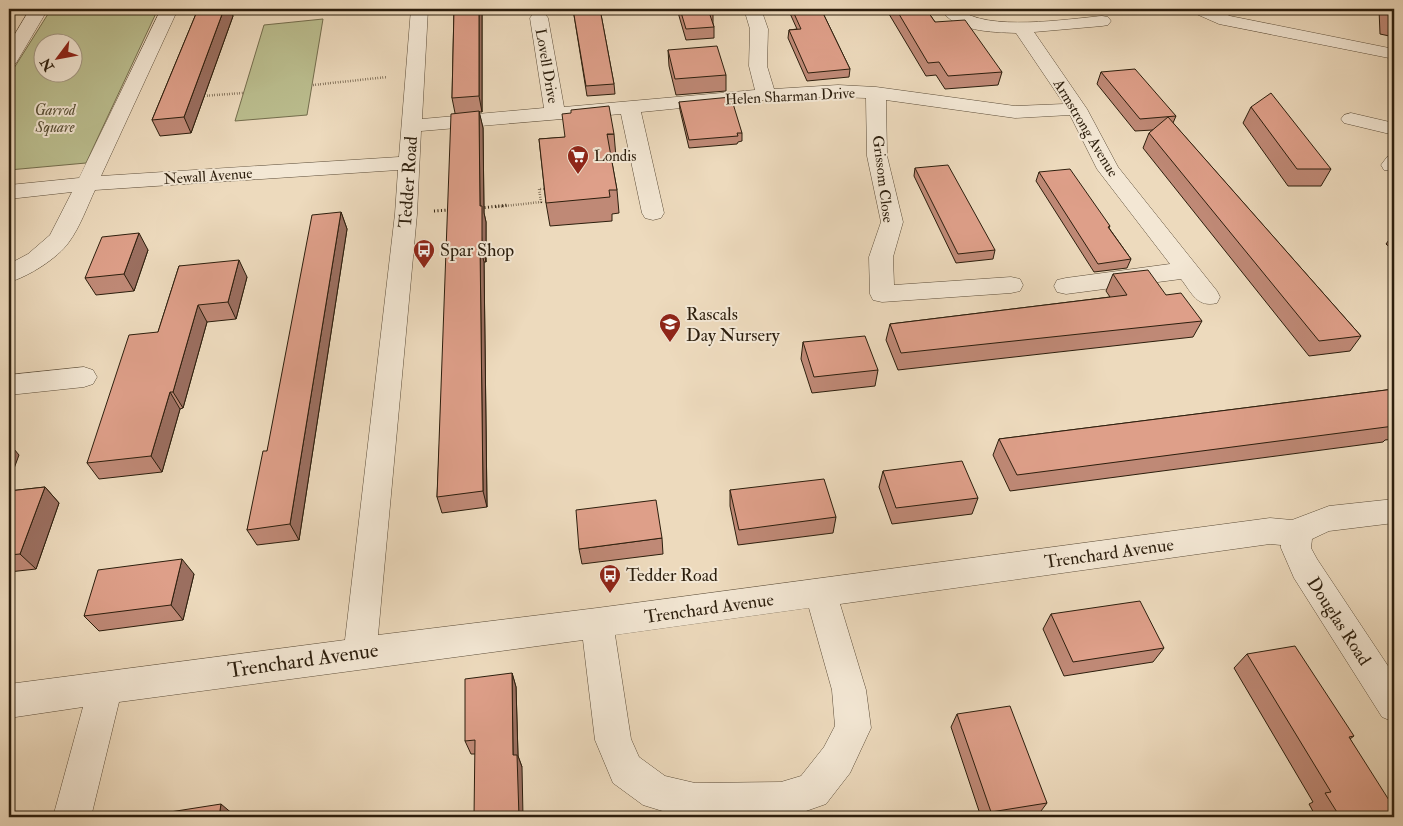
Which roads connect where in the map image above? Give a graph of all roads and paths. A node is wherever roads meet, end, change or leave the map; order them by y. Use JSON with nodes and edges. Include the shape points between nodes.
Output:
{"nodes":[{"id":1,"x":39,"y":9,"type":"edge"},
{"id":2,"x":169,"y":9,"type":"edge"},
{"id":3,"x":419,"y":9,"type":"edge"},
{"id":4,"x":752,"y":9,"type":"edge"},
{"id":5,"x":949,"y":9,"type":"edge"},
{"id":6,"x":1200,"y":9,"type":"edge"},
{"id":7,"x":539,"y":18,"type":"dead end"},
{"id":8,"x":1102,"y":21,"type":"dead end"},
{"id":9,"x":1022,"y":28,"type":"junction"},
{"id":10,"x":1394,"y":54,"type":"edge"},
{"id":11,"x":9,"y":59,"type":"edge"},
{"id":12,"x":415,"y":74,"type":"junction"},
{"id":13,"x":313,"y":84,"type":"dead end"},
{"id":14,"x":243,"y":93,"type":"dead end"},
{"id":15,"x":876,"y":93,"type":"junction"},
{"id":16,"x":766,"y":95,"type":"junction"},
{"id":17,"x":194,"y":97,"type":"edge"},
{"id":18,"x":630,"y":107,"type":"junction"},
{"id":19,"x":1078,"y":109,"type":"junction"},
{"id":20,"x":555,"y":114,"type":"junction"},
{"id":21,"x":1351,"y":119,"type":"dead end"},
{"id":22,"x":412,"y":126,"type":"junction"},
{"id":23,"x":1394,"y":128,"type":"edge"},
{"id":24,"x":408,"y":163,"type":"junction"},
{"id":25,"x":85,"y":184,"type":"junction"},
{"id":26,"x":544,"y":189,"type":"edge"},
{"id":27,"x":9,"y":192,"type":"edge"},
{"id":28,"x":475,"y":208,"type":"edge"},
{"id":29,"x":456,"y":210,"type":"edge"},
{"id":30,"x":653,"y":213,"type":"dead end"},
{"id":31,"x":406,"y":214,"type":"junction"},
{"id":32,"x":1187,"y":270,"type":"junction"},
{"id":33,"x":9,"y":274,"type":"edge"},
{"id":34,"x":1011,"y":285,"type":"dead end"},
{"id":35,"x":1066,"y":286,"type":"dead end"},
{"id":36,"x":1208,"y":297,"type":"dead end"},
{"id":37,"x":84,"y":377,"type":"dead end"},
{"id":38,"x":9,"y":385,"type":"edge"},
{"id":39,"x":1394,"y":511,"type":"edge"},
{"id":40,"x":1296,"y":533,"type":"junction"},
{"id":41,"x":820,"y":593,"type":"junction"},
{"id":42,"x":597,"y":623,"type":"junction"},
{"id":43,"x":360,"y":652,"type":"junction"},
{"id":44,"x":106,"y":687,"type":"junction"},
{"id":45,"x":9,"y":700,"type":"edge"},
{"id":46,"x":1394,"y":705,"type":"edge"},
{"id":47,"x":72,"y":817,"type":"edge"}],
"edges":[{"from":1,"to":11,"type":"street"},
{"from":2,"to":25,"type":"street"},
{"from":3,"to":12,"type":"street","name":"Tedder Road"},
{"from":4,"to":16,"type":"street","via":[[759,29],[758,66]]},
{"from":5,"to":9,"type":"street","via":[[952,15],[965,22]]},
{"from":6,"to":10,"type":"street","via":[[1225,20]]},
{"from":7,"to":20,"type":"street","name":"Lovell Drive"},
{"from":8,"to":9,"type":"street"},
{"from":9,"to":19,"type":"street","name":"Armstrong Avenue"},
{"from":12,"to":13,"type":"path"},
{"from":12,"to":22,"type":"street","name":"Tedder Road"},
{"from":14,"to":17,"type":"path"},
{"from":15,"to":16,"type":"street","name":"Helen Sharman Drive","via":[[838,91]]},
{"from":15,"to":19,"type":"street","name":"Helen Sharman Drive","via":[[1015,112]]},
{"from":15,"to":34,"type":"street","name":"Grissom Close","via":[[877,156],[892,222],[881,257],[882,294]]},
{"from":16,"to":18,"type":"street","name":"Helen Sharman Drive"},
{"from":18,"to":20,"type":"street","name":"Helen Sharman Drive"},
{"from":18,"to":30,"type":"street"},
{"from":19,"to":32,"type":"street","name":"Armstrong Avenue","via":[[1108,169]]},
{"from":20,"to":22,"type":"street","name":"Helen Sharman Drive"},
{"from":21,"to":23,"type":"street"},
{"from":22,"to":24,"type":"street","name":"Tedder Road"},
{"from":24,"to":25,"type":"street","name":"Newall Avenue"},
{"from":24,"to":31,"type":"street","name":"Tedder Road"},
{"from":25,"to":27,"type":"street","name":"Newall Avenue"},
{"from":25,"to":33,"type":"street","via":[[60,239],[36,259]]},
{"from":26,"to":28,"type":"path","via":[[539,189],[541,202]]},
{"from":29,"to":31,"type":"path"},
{"from":31,"to":43,"type":"street","name":"Tedder Road"},
{"from":32,"to":35,"type":"street"},
{"from":32,"to":36,"type":"street","name":"Armstrong Avenue"},
{"from":37,"to":38,"type":"street"},
{"from":39,"to":40,"type":"street","via":[[1322,520],[1304,526]]},
{"from":40,"to":41,"type":"street","name":"Trenchard Avenue","via":[[1270,531]]},
{"from":40,"to":46,"type":"street","name":"Douglas Road","via":[[1296,548],[1305,568]]},
{"from":41,"to":42,"type":"street","name":"Trenchard Avenue"},
{"from":41,"to":42,"type":"street","via":[[848,690],[853,728],[837,760],[813,791],[781,801],[695,802],[656,792],[626,770],[613,740]]},
{"from":42,"to":43,"type":"street","name":"Trenchard Avenue"},
{"from":43,"to":44,"type":"street","name":"Trenchard Avenue"},
{"from":44,"to":45,"type":"street","name":"Trenchard Avenue"},
{"from":44,"to":47,"type":"street"}]}
